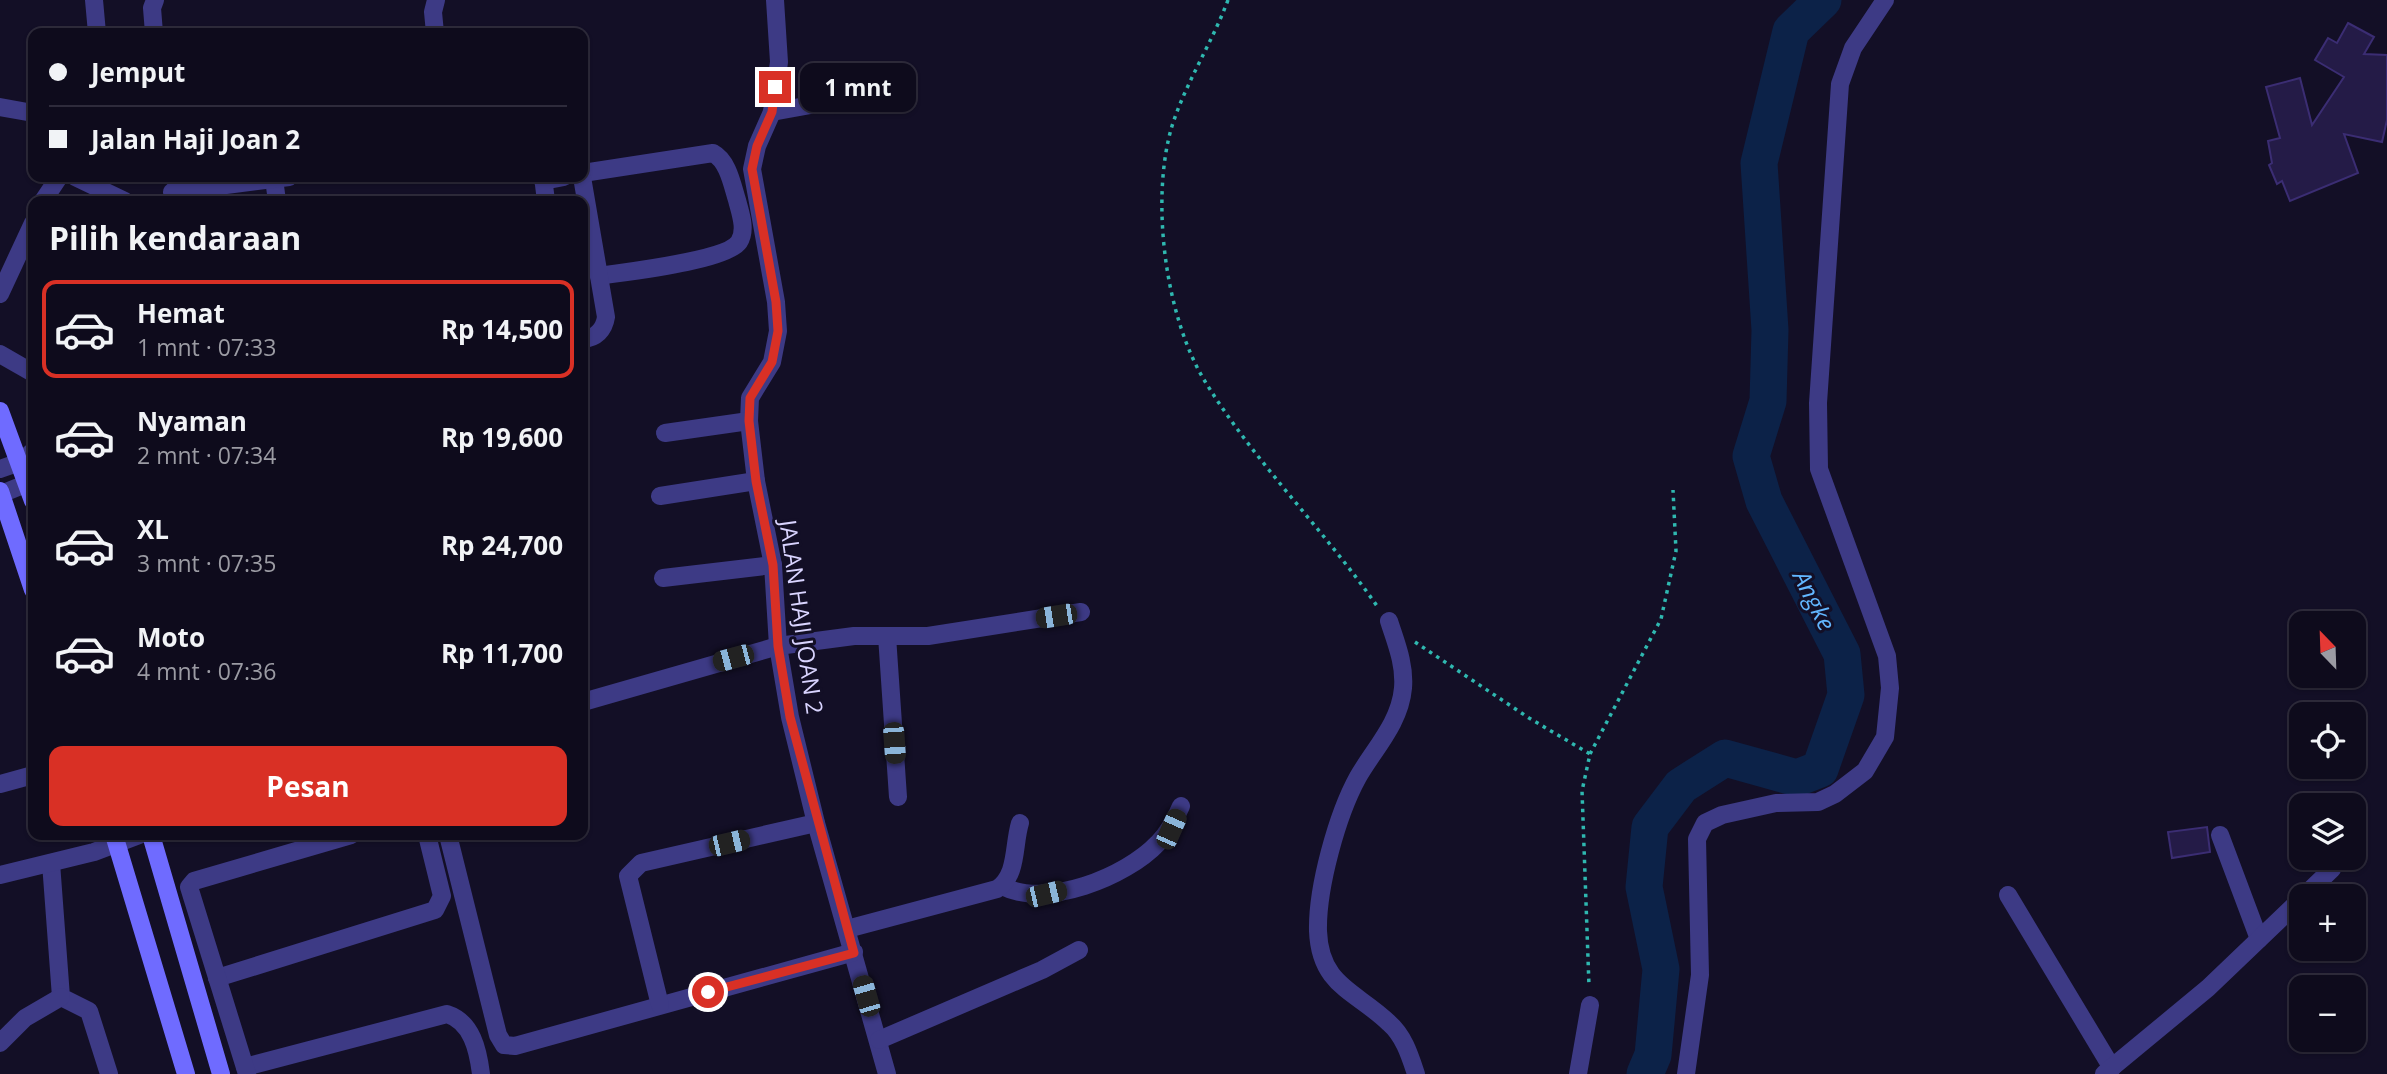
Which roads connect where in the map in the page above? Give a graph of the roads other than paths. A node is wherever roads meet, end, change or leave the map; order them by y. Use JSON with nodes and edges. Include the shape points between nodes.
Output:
{"nodes":[{"id":1,"x":94,"y":0,"type":"edge"},
{"id":2,"x":155,"y":0,"type":"edge"},
{"id":3,"x":436,"y":0,"type":"edge"},
{"id":4,"x":775,"y":0,"type":"edge"},
{"id":5,"x":1885,"y":0,"type":"edge"},
{"id":6,"x":97,"y":28,"type":"edge"},
{"id":7,"x":154,"y":28,"type":"edge"},
{"id":8,"x":435,"y":28,"type":"edge"},
{"id":9,"x":844,"y":99,"type":"dead end"},
{"id":10,"x":0,"y":107,"type":"edge"},
{"id":11,"x":28,"y":112,"type":"edge"},
{"id":12,"x":772,"y":112,"type":"junction"},
{"id":13,"x":588,"y":174,"type":"edge"},
{"id":14,"x":85,"y":182,"type":"edge"},
{"id":15,"x":245,"y":182,"type":"edge"},
{"id":16,"x":172,"y":190,"type":"edge"},
{"id":17,"x":115,"y":196,"type":"edge"},
{"id":18,"x":588,"y":213,"type":"edge"},
{"id":19,"x":28,"y":234,"type":"edge"},
{"id":20,"x":598,"y":276,"type":"junction"},
{"id":21,"x":0,"y":294,"type":"edge"},
{"id":22,"x":588,"y":338,"type":"edge"},
{"id":23,"x":0,"y":354,"type":"edge"},
{"id":24,"x":28,"y":370,"type":"edge"},
{"id":25,"x":0,"y":411,"type":"edge"},
{"id":26,"x":749,"y":421,"type":"junction"},
{"id":27,"x":665,"y":433,"type":"dead end"},
{"id":28,"x":27,"y":456,"type":"edge"},
{"id":29,"x":0,"y":469,"type":"edge"},
{"id":30,"x":756,"y":481,"type":"junction"},
{"id":31,"x":28,"y":489,"type":"edge"},
{"id":32,"x":1,"y":492,"type":"edge"},
{"id":33,"x":660,"y":496,"type":"dead end"},
{"id":34,"x":773,"y":565,"type":"junction"},
{"id":35,"x":28,"y":575,"type":"edge"},
{"id":36,"x":663,"y":578,"type":"dead end"},
{"id":37,"x":1081,"y":612,"type":"dead end"},
{"id":38,"x":1389,"y":621,"type":"road end"},
{"id":39,"x":887,"y":636,"type":"junction"},
{"id":40,"x":778,"y":646,"type":"junction"},
{"id":41,"x":588,"y":701,"type":"edge"},
{"id":42,"x":28,"y":776,"type":"edge"},
{"id":43,"x":0,"y":784,"type":"edge"},
{"id":44,"x":898,"y":797,"type":"dead end"},
{"id":45,"x":1181,"y":806,"type":"dead end"},
{"id":46,"x":816,"y":823,"type":"junction"},
{"id":47,"x":1020,"y":823,"type":"dead end"},
{"id":48,"x":2220,"y":835,"type":"dead end"},
{"id":49,"x":113,"y":840,"type":"edge"},
{"id":50,"x":115,"y":840,"type":"edge"},
{"id":51,"x":152,"y":840,"type":"edge"},
{"id":52,"x":331,"y":840,"type":"edge"},
{"id":53,"x":428,"y":840,"type":"edge"},
{"id":54,"x":449,"y":840,"type":"edge"},
{"id":55,"x":51,"y":863,"type":"junction"},
{"id":56,"x":2331,"y":870,"type":"edge"},
{"id":57,"x":0,"y":875,"type":"edge"},
{"id":58,"x":2316,"y":884,"type":"edge"},
{"id":59,"x":1002,"y":886,"type":"junction"},
{"id":60,"x":2008,"y":895,"type":"dead end"},
{"id":61,"x":2289,"y":910,"type":"edge"},
{"id":62,"x":847,"y":929,"type":"junction"},
{"id":63,"x":2259,"y":939,"type":"junction"},
{"id":64,"x":1079,"y":950,"type":"dead end"},
{"id":65,"x":854,"y":953,"type":"junction"},
{"id":66,"x":217,"y":978,"type":"junction"},
{"id":67,"x":61,"y":997,"type":"junction"},
{"id":68,"x":660,"y":1004,"type":"junction"},
{"id":69,"x":1590,"y":1005,"type":"road end"},
{"id":70,"x":879,"y":1040,"type":"junction"},
{"id":71,"x":0,"y":1044,"type":"edge"},
{"id":72,"x":246,"y":1070,"type":"edge"},
{"id":73,"x":2108,"y":1071,"type":"edge"},
{"id":74,"x":109,"y":1074,"type":"edge"},
{"id":75,"x":186,"y":1074,"type":"edge"},
{"id":76,"x":221,"y":1074,"type":"edge"},
{"id":77,"x":481,"y":1074,"type":"edge"},
{"id":78,"x":887,"y":1074,"type":"edge"},
{"id":79,"x":1416,"y":1074,"type":"edge"},
{"id":80,"x":1578,"y":1074,"type":"edge"},
{"id":81,"x":1686,"y":1074,"type":"edge"}],
"edges":[{"from":1,"to":6,"type":"street"},
{"from":2,"to":7,"type":"street"},
{"from":3,"to":8,"type":"street"},
{"from":4,"to":12,"type":"street","name":"JALAN HAJI JOAN 2","via":[[779,62]]},
{"from":5,"to":81,"type":"street","via":[[1853,48],[1840,84],[1818,403],[1819,469],[1887,656],[1890,688],[1885,737],[1865,771],[1818,802],[1776,803],[1705,823],[1697,839],[1700,975]]},
{"from":9,"to":12,"type":"street"},
{"from":10,"to":11,"type":"street"},
{"from":12,"to":26,"type":"street","name":"JALAN HAJI JOAN 2","via":[[752,169],[778,331],[772,362],[750,398]]},
{"from":13,"to":20,"type":"street","via":[[713,153],[727,169],[742,236],[728,251],[661,268]]},
{"from":14,"to":17,"type":"street"},
{"from":15,"to":16,"type":"street"},
{"from":18,"to":20,"type":"street"},
{"from":19,"to":21,"type":"street"},
{"from":20,"to":22,"type":"street","via":[[606,317],[601,330]]},
{"from":23,"to":24,"type":"street"},
{"from":25,"to":28,"type":"main road"},
{"from":26,"to":27,"type":"street"},
{"from":26,"to":30,"type":"street","name":"JALAN HAJI JOAN 2"},
{"from":28,"to":29,"type":"street"},
{"from":30,"to":33,"type":"street"},
{"from":30,"to":34,"type":"street","name":"JALAN HAJI JOAN 2"},
{"from":31,"to":32,"type":"street"},
{"from":32,"to":35,"type":"main road"},
{"from":34,"to":36,"type":"street"},
{"from":34,"to":40,"type":"street","name":"JALAN HAJI JOAN 2"},
{"from":37,"to":39,"type":"street","via":[[928,636]]},
{"from":38,"to":79,"type":"street","via":[[1403,666],[1398,712],[1356,782],[1333,844],[1318,931],[1333,978],[1391,1024]]},
{"from":39,"to":40,"type":"street"},
{"from":39,"to":44,"type":"street"},
{"from":40,"to":41,"type":"street"},
{"from":40,"to":46,"type":"street","name":"JALAN HAJI JOAN 2"},
{"from":42,"to":43,"type":"street"},
{"from":45,"to":59,"type":"street","via":[[1171,829],[1146,855],[1093,883],[1046,894],[1014,892]]},
{"from":46,"to":62,"type":"street","name":"JALAN HAJI JOAN 2"},
{"from":46,"to":68,"type":"street","via":[[631,869],[628,876]]},
{"from":47,"to":59,"type":"street","via":[[1012,874]]},
{"from":48,"to":63,"type":"street"},
{"from":49,"to":55,"type":"street","via":[[94,852]]},
{"from":50,"to":75,"type":"main road"},
{"from":51,"to":76,"type":"main road"},
{"from":52,"to":66,"type":"street","via":[[191,883]]},
{"from":53,"to":66,"type":"street","via":[[442,896],[435,911]]},
{"from":54,"to":68,"type":"street","via":[[504,1045],[515,1046]]},
{"from":55,"to":57,"type":"street"},
{"from":55,"to":67,"type":"street"},
{"from":56,"to":58,"type":"street"},
{"from":59,"to":62,"type":"street"},
{"from":60,"to":73,"type":"street"},
{"from":61,"to":63,"type":"street"},
{"from":62,"to":65,"type":"street","name":"JALAN HAJI JOAN 2"},
{"from":63,"to":73,"type":"street"},
{"from":64,"to":70,"type":"street"},
{"from":65,"to":68,"type":"street"},
{"from":65,"to":70,"type":"street","name":"JALAN HAJI JOAN 2"},
{"from":66,"to":72,"type":"street"},
{"from":67,"to":71,"type":"street","via":[[25,1018]]},
{"from":67,"to":74,"type":"street","via":[[89,1011]]},
{"from":69,"to":80,"type":"street"},
{"from":70,"to":78,"type":"street","name":"JALAN HAJI JOAN 2"},
{"from":72,"to":77,"type":"street","via":[[447,1014],[467,1027]]}]}
